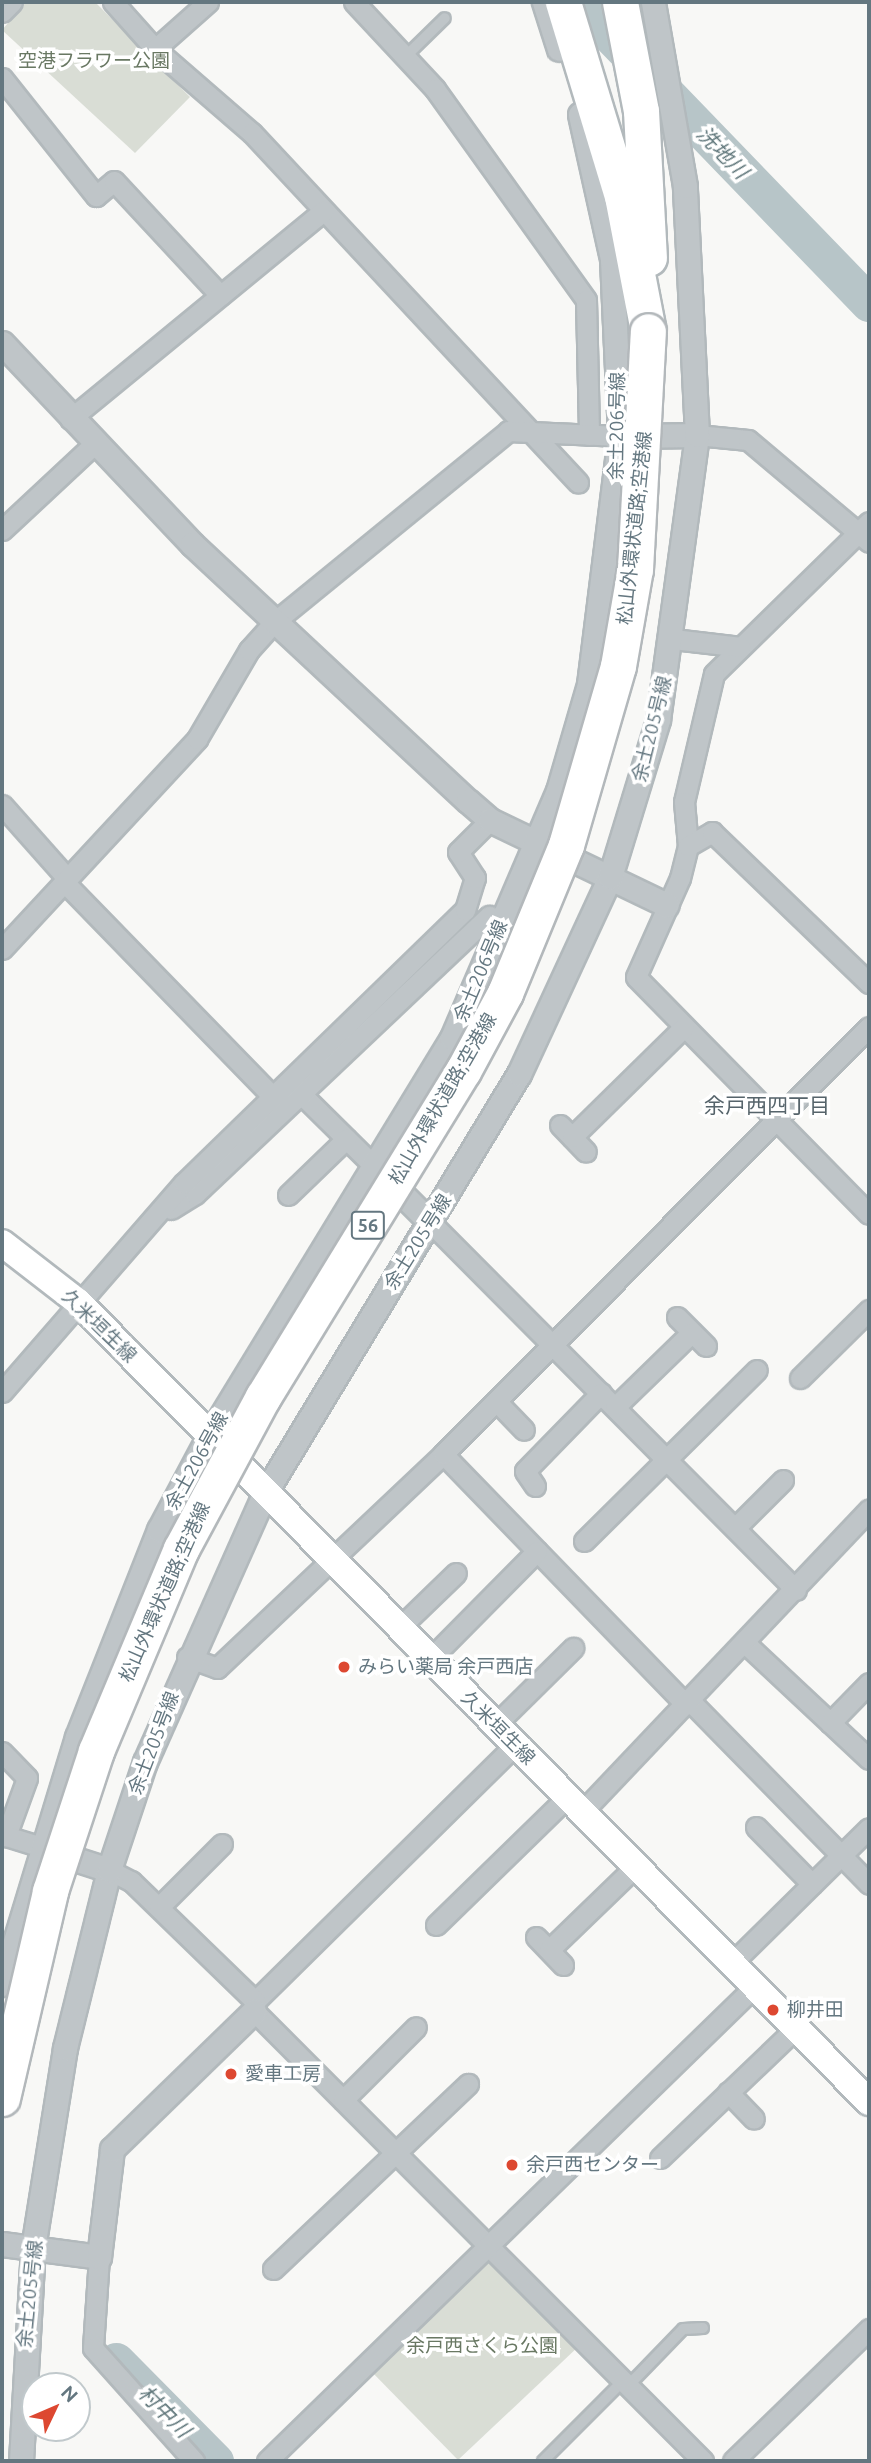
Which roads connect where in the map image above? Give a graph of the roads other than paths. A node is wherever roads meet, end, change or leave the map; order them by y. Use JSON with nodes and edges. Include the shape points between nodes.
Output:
{"nodes":[{"id":1,"x":12,"y":2,"type":"edge"},
{"id":2,"x":113,"y":2,"type":"edge"},
{"id":3,"x":208,"y":2,"type":"edge"},
{"id":4,"x":354,"y":2,"type":"edge"},
{"id":5,"x":544,"y":2,"type":"edge"},
{"id":6,"x":620,"y":2,"type":"edge"},
{"id":7,"x":653,"y":2,"type":"edge"},
{"id":8,"x":2,"y":12,"type":"edge"},
{"id":9,"x":557,"y":13,"type":"edge"},
{"id":10,"x":445,"y":18,"type":"dead end"},
{"id":11,"x":155,"y":49,"type":"junction"},
{"id":12,"x":406,"y":56,"type":"junction"},
{"id":13,"x":2,"y":78,"type":"edge"},
{"id":14,"x":323,"y":211,"type":"junction"},
{"id":15,"x":220,"y":295,"type":"junction"},
{"id":16,"x":648,"y":331,"type":"junction"},
{"id":17,"x":2,"y":343,"type":"edge"},
{"id":18,"x":70,"y":419,"type":"junction"},
{"id":19,"x":532,"y":433,"type":"junction"},
{"id":20,"x":589,"y":435,"type":"junction"},
{"id":21,"x":697,"y":435,"type":"junction"},
{"id":22,"x":620,"y":436,"type":"junction"},
{"id":23,"x":93,"y":445,"type":"junction"},
{"id":24,"x":578,"y":482,"type":"dead end"},
{"id":25,"x":2,"y":530,"type":"edge"},
{"id":26,"x":866,"y":532,"type":"edge"},
{"id":27,"x":273,"y":623,"type":"junction"},
{"id":28,"x":673,"y":639,"type":"junction"},
{"id":29,"x":741,"y":647,"type":"junction"},
{"id":30,"x":2,"y":805,"type":"edge"},
{"id":31,"x":490,"y":820,"type":"junction"},
{"id":32,"x":537,"y":842,"type":"junction"},
{"id":33,"x":688,"y":846,"type":"junction"},
{"id":34,"x":610,"y":877,"type":"junction"},
{"id":35,"x":66,"y":881,"type":"junction"},
{"id":36,"x":667,"y":905,"type":"junction"},
{"id":37,"x":489,"y":916,"type":"dead end"},
{"id":38,"x":2,"y":949,"type":"edge"},
{"id":39,"x":869,"y":983,"type":"edge"},
{"id":40,"x":684,"y":1027,"type":"junction"},
{"id":41,"x":869,"y":1027,"type":"edge"},
{"id":42,"x":292,"y":1085,"type":"junction"},
{"id":43,"x":270,"y":1094,"type":"junction"},
{"id":44,"x":777,"y":1121,"type":"junction"},
{"id":45,"x":346,"y":1139,"type":"junction"},
{"id":46,"x":586,"y":1152,"type":"dead end"},
{"id":47,"x":376,"y":1168,"type":"junction"},
{"id":48,"x":288,"y":1195,"type":"dead end"},
{"id":49,"x":869,"y":1214,"type":"edge"},
{"id":50,"x":161,"y":1215,"type":"junction"},
{"id":51,"x":430,"y":1222,"type":"junction"},
{"id":52,"x":2,"y":1243,"type":"edge"},
{"id":53,"x":78,"y":1302,"type":"junction"},
{"id":54,"x":869,"y":1310,"type":"edge"},
{"id":55,"x":677,"y":1317,"type":"dead end"},
{"id":56,"x":554,"y":1344,"type":"junction"},
{"id":57,"x":757,"y":1370,"type":"dead end"},
{"id":58,"x":800,"y":1378,"type":"dead end"},
{"id":59,"x":2,"y":1392,"type":"edge"},
{"id":60,"x":608,"y":1400,"type":"junction"},
{"id":61,"x":496,"y":1401,"type":"junction"},
{"id":62,"x":524,"y":1430,"type":"dead end"},
{"id":63,"x":209,"y":1437,"type":"junction"},
{"id":64,"x":443,"y":1454,"type":"junction"},
{"id":65,"x":666,"y":1459,"type":"junction"},
{"id":66,"x":783,"y":1480,"type":"dead end"},
{"id":67,"x":535,"y":1486,"type":"dead end"},
{"id":68,"x":265,"y":1493,"type":"junction"},
{"id":69,"x":868,"y":1514,"type":"edge"},
{"id":70,"x":735,"y":1528,"type":"junction"},
{"id":71,"x":584,"y":1541,"type":"dead end"},
{"id":72,"x":537,"y":1551,"type":"junction"},
{"id":73,"x":331,"y":1559,"type":"junction"},
{"id":74,"x":456,"y":1573,"type":"dead end"},
{"id":75,"x":796,"y":1590,"type":"junction"},
{"id":76,"x":399,"y":1628,"type":"junction"},
{"id":77,"x":746,"y":1644,"type":"junction"},
{"id":78,"x":573,"y":1648,"type":"dead end"},
{"id":79,"x":187,"y":1657,"type":"junction"},
{"id":80,"x":430,"y":1659,"type":"junction"},
{"id":81,"x":869,"y":1684,"type":"edge"},
{"id":82,"x":688,"y":1703,"type":"junction"},
{"id":83,"x":830,"y":1723,"type":"junction"},
{"id":84,"x":495,"y":1725,"type":"junction"},
{"id":85,"x":515,"y":1745,"type":"junction"},
{"id":86,"x":2,"y":1752,"type":"edge"},
{"id":87,"x":869,"y":1759,"type":"edge"},
{"id":88,"x":574,"y":1805,"type":"junction"},
{"id":89,"x":756,"y":1827,"type":"dead end"},
{"id":90,"x":869,"y":1828,"type":"edge"},
{"id":91,"x":4,"y":1843,"type":"edge"},
{"id":92,"x":222,"y":1844,"type":"dead end"},
{"id":93,"x":41,"y":1847,"type":"junction"},
{"id":94,"x":841,"y":1856,"type":"junction"},
{"id":95,"x":636,"y":1866,"type":"junction"},
{"id":96,"x":108,"y":1870,"type":"junction"},
{"id":97,"x":812,"y":1884,"type":"junction"},
{"id":98,"x":869,"y":1884,"type":"edge"},
{"id":99,"x":159,"y":1907,"type":"junction"},
{"id":100,"x":436,"y":1926,"type":"dead end"},
{"id":101,"x":732,"y":1963,"type":"junction"},
{"id":102,"x":563,"y":1965,"type":"dead end"},
{"id":103,"x":2,"y":1984,"type":"edge"},
{"id":104,"x":755,"y":1986,"type":"junction"},
{"id":105,"x":254,"y":2006,"type":"junction"},
{"id":106,"x":416,"y":2026,"type":"dead end"},
{"id":107,"x":796,"y":2028,"type":"junction"},
{"id":108,"x":468,"y":2084,"type":"dead end"},
{"id":109,"x":728,"y":2092,"type":"junction"},
{"id":110,"x":2,"y":2098,"type":"edge"},
{"id":111,"x":343,"y":2099,"type":"junction"},
{"id":112,"x":869,"y":2102,"type":"edge"},
{"id":113,"x":754,"y":2119,"type":"dead end"},
{"id":114,"x":396,"y":2152,"type":"junction"},
{"id":115,"x":660,"y":2158,"type":"dead end"},
{"id":116,"x":2,"y":2244,"type":"edge"},
{"id":117,"x":489,"y":2245,"type":"junction"},
{"id":118,"x":33,"y":2248,"type":"junction"},
{"id":119,"x":99,"y":2257,"type":"junction"},
{"id":120,"x":273,"y":2269,"type":"dead end"},
{"id":121,"x":703,"y":2328,"type":"dead end"},
{"id":122,"x":869,"y":2329,"type":"edge"},
{"id":123,"x":626,"y":2384,"type":"junction"},
{"id":124,"x":21,"y":2461,"type":"edge"},
{"id":125,"x":194,"y":2461,"type":"edge"},
{"id":126,"x":267,"y":2461,"type":"edge"},
{"id":127,"x":543,"y":2461,"type":"edge"},
{"id":128,"x":703,"y":2461,"type":"edge"},
{"id":129,"x":733,"y":2461,"type":"edge"}],
"edges":[{"from":1,"to":8,"type":"street"},
{"from":2,"to":11,"type":"street"},
{"from":3,"to":11,"type":"street"},
{"from":4,"to":12,"type":"street"},
{"from":5,"to":9,"type":"street","name":"余土206号線"},
{"from":6,"to":16,"type":"highway","via":[[650,200]]},
{"from":7,"to":21,"type":"street","name":"余土205号線","via":[[683,161]]},
{"from":9,"to":16,"type":"highway","via":[[622,196]]},
{"from":9,"to":22,"type":"street","name":"余土206号線","via":[[612,259]]},
{"from":10,"to":12,"type":"lane"},
{"from":11,"to":14,"type":"street","via":[[251,134]]},
{"from":12,"to":20,"type":"street","via":[[586,300]]},
{"from":13,"to":15,"type":"street","via":[[96,196],[114,181]]},
{"from":14,"to":15,"type":"street"},
{"from":14,"to":19,"type":"street"},
{"from":15,"to":18,"type":"street"},
{"from":16,"to":110,"type":"highway","name":"松山外環状道路;空港線","number":"56","bridge":true,"via":[[635,569],[615,678],[566,845],[505,993],[463,1071],[263,1397],[181,1549],[96,1751],[50,1891]]},
{"from":17,"to":18,"type":"street"},
{"from":18,"to":23,"type":"street"},
{"from":19,"to":20,"type":"street"},
{"from":19,"to":24,"type":"street"},
{"from":19,"to":27,"type":"street","via":[[508,431]]},
{"from":20,"to":22,"type":"street"},
{"from":21,"to":22,"type":"street"},
{"from":21,"to":26,"type":"street","via":[[748,440]]},
{"from":21,"to":28,"type":"street","name":"余土205号線"},
{"from":22,"to":32,"type":"street","name":"余土206号線","via":[[589,684]]},
{"from":23,"to":25,"type":"street"},
{"from":23,"to":27,"type":"street"},
{"from":26,"to":29,"type":"street"},
{"from":27,"to":31,"type":"street"},
{"from":27,"to":35,"type":"street","via":[[249,650],[197,740]]},
{"from":28,"to":29,"type":"street"},
{"from":28,"to":34,"type":"street","name":"余土205号線","via":[[658,720]]},
{"from":29,"to":33,"type":"street","via":[[714,674],[684,802]]},
{"from":30,"to":35,"type":"street"},
{"from":31,"to":32,"type":"street"},
{"from":31,"to":42,"type":"street","via":[[458,852],[475,878],[465,910]]},
{"from":32,"to":34,"type":"street"},
{"from":32,"to":47,"type":"street","name":"余土206号線","via":[[452,1038]]},
{"from":33,"to":36,"type":"street"},
{"from":33,"to":39,"type":"street","via":[[712,832]]},
{"from":34,"to":36,"type":"street"},
{"from":34,"to":51,"type":"street","name":"余土205号線","via":[[519,1074]]},
{"from":35,"to":38,"type":"street"},
{"from":35,"to":43,"type":"street"},
{"from":36,"to":40,"type":"street","via":[[652,953],[636,977]]},
{"from":37,"to":42,"type":"street"},
{"from":40,"to":44,"type":"street"},
{"from":40,"to":46,"type":"street","via":[[566,1131]]},
{"from":41,"to":44,"type":"street"},
{"from":42,"to":43,"type":"street"},
{"from":42,"to":45,"type":"street"},
{"from":42,"to":50,"type":"street","via":[[195,1194]]},
{"from":43,"to":50,"type":"street"},
{"from":44,"to":49,"type":"street"},
{"from":44,"to":56,"type":"street"},
{"from":45,"to":47,"type":"street"},
{"from":45,"to":48,"type":"street"},
{"from":47,"to":51,"type":"street"},
{"from":47,"to":63,"type":"street","name":"余土206号線"},
{"from":50,"to":53,"type":"street"},
{"from":51,"to":56,"type":"street"},
{"from":51,"to":68,"type":"street","name":"余土205号線"},
{"from":52,"to":53,"type":"main road","name":"久米垣生線"},
{"from":53,"to":59,"type":"street"},
{"from":53,"to":63,"type":"main road","name":"久米垣生線"},
{"from":54,"to":58,"type":"street"},
{"from":55,"to":60,"type":"street","via":[[699,1339]]},
{"from":56,"to":60,"type":"street"},
{"from":56,"to":61,"type":"street"},
{"from":57,"to":65,"type":"street","via":[[733,1380]]},
{"from":60,"to":65,"type":"street"},
{"from":60,"to":67,"type":"street","via":[[525,1471]]},
{"from":61,"to":62,"type":"street"},
{"from":61,"to":64,"type":"street"},
{"from":63,"to":68,"type":"main road","name":"久米垣生線"},
{"from":63,"to":93,"type":"street","name":"余土206号線","via":[[117,1626]]},
{"from":64,"to":72,"type":"street"},
{"from":64,"to":73,"type":"street"},
{"from":65,"to":70,"type":"street"},
{"from":65,"to":71,"type":"street"},
{"from":66,"to":70,"type":"street"},
{"from":68,"to":73,"type":"main road","name":"久米垣生線"},
{"from":68,"to":79,"type":"street","name":"余土205号線"},
{"from":69,"to":75,"type":"street"},
{"from":70,"to":75,"type":"street"},
{"from":72,"to":80,"type":"street"},
{"from":72,"to":82,"type":"street"},
{"from":73,"to":76,"type":"main road","name":"久米垣生線"},
{"from":73,"to":79,"type":"street","via":[[217,1668]]},
{"from":74,"to":76,"type":"street"},
{"from":75,"to":77,"type":"street"},
{"from":76,"to":80,"type":"main road","name":"久米垣生線"},
{"from":77,"to":82,"type":"street"},
{"from":77,"to":83,"type":"street"},
{"from":78,"to":84,"type":"street"},
{"from":79,"to":96,"type":"street","name":"余土205号線"},
{"from":80,"to":84,"type":"main road","name":"久米垣生線"},
{"from":81,"to":83,"type":"street"},
{"from":82,"to":88,"type":"street"},
{"from":82,"to":94,"type":"street"},
{"from":83,"to":87,"type":"street"},
{"from":84,"to":85,"type":"main road","name":"久米垣生線"},
{"from":85,"to":88,"type":"main road","name":"久米垣生線"},
{"from":85,"to":105,"type":"street"},
{"from":86,"to":91,"type":"street","via":[[27,1778]]},
{"from":88,"to":95,"type":"main road","name":"久米垣生線"},
{"from":88,"to":100,"type":"street"},
{"from":89,"to":97,"type":"street"},
{"from":90,"to":94,"type":"street"},
{"from":91,"to":93,"type":"street"},
{"from":92,"to":99,"type":"street"},
{"from":93,"to":96,"type":"street"},
{"from":93,"to":103,"type":"street","name":"余土206号線"},
{"from":94,"to":97,"type":"street"},
{"from":94,"to":98,"type":"street"},
{"from":95,"to":101,"type":"main road","name":"久米垣生線"},
{"from":95,"to":102,"type":"street","via":[[543,1944]]},
{"from":96,"to":99,"type":"street"},
{"from":96,"to":118,"type":"street","name":"余土205号線","via":[[65,2048]]},
{"from":97,"to":101,"type":"street"},
{"from":99,"to":105,"type":"street"},
{"from":101,"to":104,"type":"main road","name":"久米垣生線"},
{"from":104,"to":107,"type":"main road","name":"久米垣生線"},
{"from":104,"to":117,"type":"street"},
{"from":105,"to":111,"type":"street"},
{"from":105,"to":119,"type":"street","via":[[113,2149]]},
{"from":106,"to":111,"type":"street"},
{"from":107,"to":109,"type":"street"},
{"from":107,"to":112,"type":"main road","name":"久米垣生線"},
{"from":108,"to":114,"type":"street"},
{"from":109,"to":113,"type":"street"},
{"from":109,"to":115,"type":"street"},
{"from":111,"to":114,"type":"street"},
{"from":114,"to":117,"type":"street"},
{"from":114,"to":120,"type":"street"},
{"from":116,"to":118,"type":"street"},
{"from":117,"to":123,"type":"street"},
{"from":117,"to":126,"type":"street"},
{"from":118,"to":119,"type":"street"},
{"from":118,"to":124,"type":"street","name":"余土205号線"},
{"from":119,"to":125,"type":"street","via":[[93,2348]]},
{"from":121,"to":123,"type":"lane","via":[[684,2329]]},
{"from":122,"to":129,"type":"street"},
{"from":123,"to":127,"type":"lane"},
{"from":123,"to":128,"type":"street"}]}
